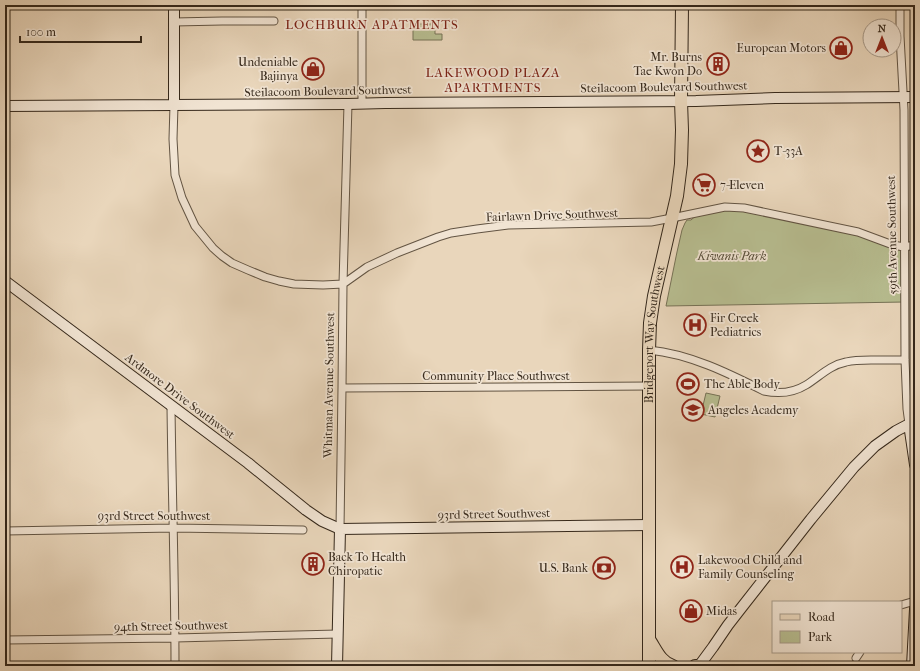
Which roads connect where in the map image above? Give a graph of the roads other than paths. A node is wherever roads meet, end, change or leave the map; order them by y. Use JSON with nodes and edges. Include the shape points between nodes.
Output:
{"nodes":[{"id":1,"x":174,"y":5,"type":"edge"},
{"id":2,"x":362,"y":5,"type":"edge"},
{"id":3,"x":682,"y":5,"type":"edge"},
{"id":4,"x":900,"y":5,"type":"edge"},
{"id":5,"x":274,"y":21,"type":"dead end"},
{"id":6,"x":174,"y":22,"type":"junction"},
{"id":7,"x":915,"y":97,"type":"edge"},
{"id":8,"x":904,"y":98,"type":"junction"},
{"id":9,"x":681,"y":101,"type":"junction"},
{"id":10,"x":362,"y":103,"type":"junction"},
{"id":11,"x":348,"y":104,"type":"junction"},
{"id":12,"x":174,"y":105,"type":"junction"},
{"id":13,"x":5,"y":106,"type":"edge"},
{"id":14,"x":672,"y":218,"type":"junction"},
{"id":15,"x":915,"y":245,"type":"edge"},
{"id":16,"x":904,"y":247,"type":"junction"},
{"id":17,"x":5,"y":281,"type":"edge"},
{"id":18,"x":343,"y":284,"type":"junction"},
{"id":19,"x":649,"y":350,"type":"junction"},
{"id":20,"x":905,"y":360,"type":"junction"},
{"id":21,"x":649,"y":386,"type":"junction"},
{"id":22,"x":342,"y":388,"type":"junction"},
{"id":23,"x":171,"y":406,"type":"junction"},
{"id":24,"x":912,"y":423,"type":"edge"},
{"id":25,"x":915,"y":464,"type":"edge"},
{"id":26,"x":649,"y":525,"type":"junction"},
{"id":27,"x":173,"y":528,"type":"junction"},
{"id":28,"x":340,"y":529,"type":"junction"},
{"id":29,"x":303,"y":530,"type":"dead end"},
{"id":30,"x":5,"y":531,"type":"edge"},
{"id":31,"x":915,"y":601,"type":"edge"},
{"id":32,"x":902,"y":605,"type":"edge"},
{"id":33,"x":915,"y":609,"type":"edge"},
{"id":34,"x":338,"y":634,"type":"junction"},
{"id":35,"x":175,"y":638,"type":"junction"},
{"id":36,"x":5,"y":640,"type":"edge"},
{"id":37,"x":649,"y":640,"type":"junction"},
{"id":38,"x":175,"y":666,"type":"edge"},
{"id":39,"x":337,"y":666,"type":"edge"},
{"id":40,"x":650,"y":666,"type":"edge"},
{"id":41,"x":673,"y":666,"type":"edge"},
{"id":42,"x":694,"y":666,"type":"edge"},
{"id":43,"x":699,"y":666,"type":"edge"},
{"id":44,"x":912,"y":666,"type":"edge"}],
"edges":[{"from":1,"to":6,"type":"street"},
{"from":2,"to":10,"type":"street"},
{"from":3,"to":9,"type":"main road","name":"Bridgeport Way Southwest"},
{"from":4,"to":8,"type":"street","name":"59th Avenue Southwest"},
{"from":5,"to":6,"type":"street"},
{"from":6,"to":12,"type":"street"},
{"from":7,"to":8,"type":"street","name":"Steilacoom Boulevard Southwest"},
{"from":8,"to":9,"type":"street","name":"Steilacoom Boulevard Southwest"},
{"from":8,"to":16,"type":"street","name":"59th Avenue Southwest"},
{"from":9,"to":10,"type":"street","name":"Steilacoom Boulevard Southwest"},
{"from":9,"to":14,"type":"main road","name":"Bridgeport Way Southwest","via":[[681,164]]},
{"from":10,"to":11,"type":"street","name":"Steilacoom Boulevard Southwest"},
{"from":11,"to":12,"type":"street","name":"Steilacoom Boulevard Southwest"},
{"from":11,"to":18,"type":"street","name":"Whitman Avenue Southwest"},
{"from":12,"to":13,"type":"street","name":"Steilacoom Boulevard Southwest"},
{"from":12,"to":18,"type":"street","name":"Fairlawn Drive Southwest","via":[[173,150],[177,185],[195,226],[213,248],[232,263],[265,277],[294,284]]},
{"from":14,"to":16,"type":"street","name":"Fairlawn Drive Southwest","via":[[725,207],[744,208],[858,232]]},
{"from":14,"to":18,"type":"street","name":"Fairlawn Drive Southwest","via":[[651,222],[508,225],[451,233],[367,267]]},
{"from":14,"to":19,"type":"main road","name":"Bridgeport Way Southwest","via":[[654,296]]},
{"from":15,"to":16,"type":"street","name":"Fairlawn Drive Southwest"},
{"from":16,"to":20,"type":"street","name":"59th Avenue Southwest"},
{"from":17,"to":23,"type":"street","name":"Ardmore Drive Southwest"},
{"from":18,"to":22,"type":"street","name":"Whitman Avenue Southwest"},
{"from":19,"to":20,"type":"street","via":[[696,360],[774,393],[799,388],[834,366],[846,362]]},
{"from":19,"to":21,"type":"main road","name":"Bridgeport Way Southwest"},
{"from":20,"to":24,"type":"street","name":"59th Avenue Southwest","via":[[907,409]]},
{"from":21,"to":22,"type":"street","name":"Community Place Southwest"},
{"from":21,"to":26,"type":"main road","name":"Bridgeport Way Southwest"},
{"from":22,"to":28,"type":"street","name":"Whitman Avenue Southwest"},
{"from":23,"to":27,"type":"street"},
{"from":23,"to":28,"type":"street","name":"Ardmore Drive Southwest","via":[[306,510]]},
{"from":24,"to":25,"type":"street","name":"59th Avenue Southwest"},
{"from":24,"to":43,"type":"street","via":[[875,446],[854,467],[744,603]]},
{"from":26,"to":28,"type":"street","name":"93rd Street Southwest"},
{"from":26,"to":37,"type":"main road","name":"Bridgeport Way Southwest"},
{"from":27,"to":29,"type":"street","name":"93rd Street Southwest"},
{"from":27,"to":30,"type":"street","name":"93rd Street Southwest"},
{"from":27,"to":35,"type":"street"},
{"from":28,"to":34,"type":"street","name":"Whitman Avenue Southwest"},
{"from":31,"to":32,"type":"street"},
{"from":33,"to":44,"type":"street"},
{"from":34,"to":35,"type":"street","name":"94th Street Southwest"},
{"from":34,"to":39,"type":"street","name":"Whitman Avenue Southwest"},
{"from":35,"to":36,"type":"street","name":"94th Street Southwest"},
{"from":35,"to":38,"type":"street"},
{"from":37,"to":40,"type":"main road","name":"Bridgeport Way Southwest"},
{"from":37,"to":41,"type":"main road","via":[[662,660]]},
{"from":42,"to":43,"type":"main road"}]}
